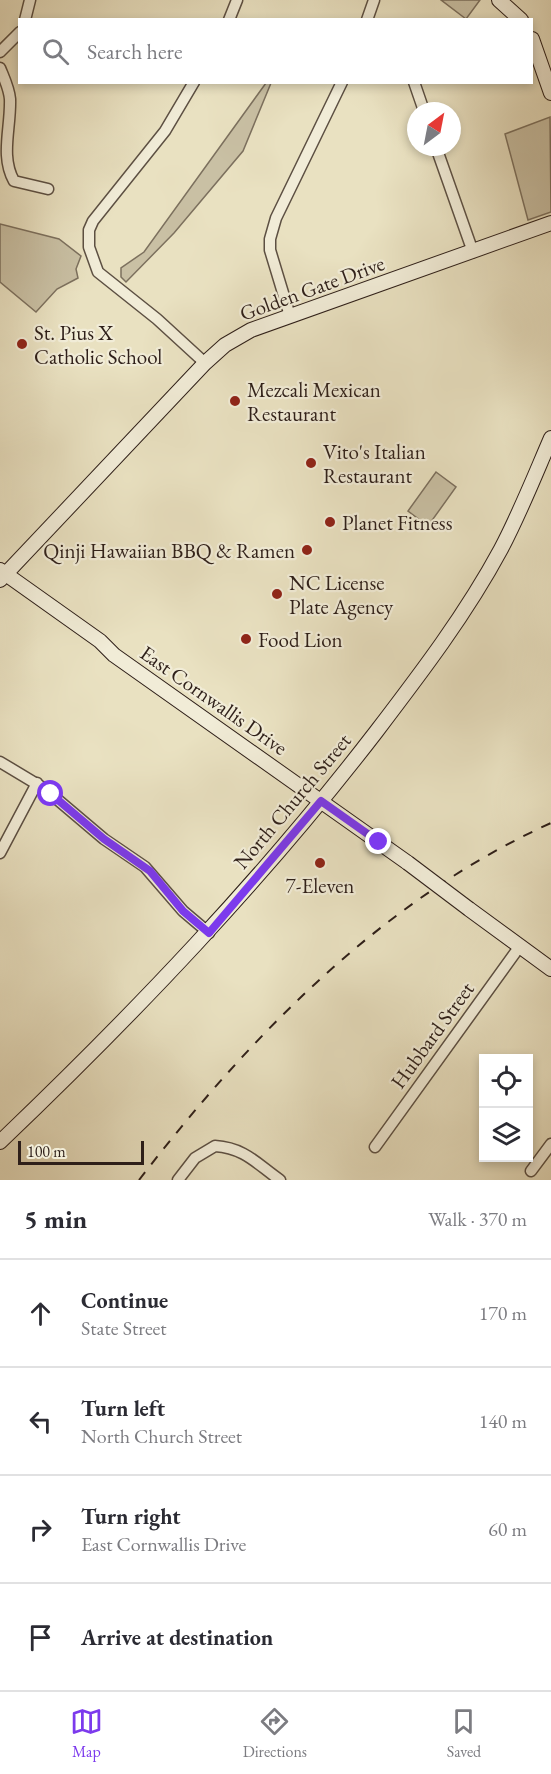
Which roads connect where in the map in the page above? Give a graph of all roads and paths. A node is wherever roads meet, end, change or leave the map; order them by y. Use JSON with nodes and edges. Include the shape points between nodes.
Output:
{"nodes":[{"id":1,"x":30,"y":0,"type":"edge"},
{"id":2,"x":237,"y":0,"type":"edge"},
{"id":3,"x":374,"y":0,"type":"edge"},
{"id":4,"x":499,"y":0,"type":"edge"},
{"id":5,"x":26,"y":18,"type":"edge"},
{"id":6,"x":230,"y":18,"type":"edge"},
{"id":7,"x":368,"y":18,"type":"edge"},
{"id":8,"x":519,"y":18,"type":"edge"},
{"id":9,"x":18,"y":34,"type":"edge"},
{"id":10,"x":533,"y":44,"type":"edge"},
{"id":11,"x":0,"y":52,"type":"edge"},
{"id":12,"x":0,"y":68,"type":"edge"},
{"id":13,"x":193,"y":84,"type":"edge"},
{"id":14,"x":341,"y":84,"type":"edge"},
{"id":15,"x":415,"y":84,"type":"edge"},
{"id":16,"x":551,"y":93,"type":"edge"},
{"id":17,"x":421,"y":102,"type":"edge"},
{"id":18,"x":439,"y":156,"type":"edge"},
{"id":19,"x":48,"y":189,"type":"dead end"},
{"id":20,"x":551,"y":223,"type":"edge"},
{"id":21,"x":473,"y":252,"type":"junction"},
{"id":22,"x":290,"y":316,"type":"junction"},
{"id":23,"x":205,"y":363,"type":"junction"},
{"id":24,"x":551,"y":438,"type":"edge"},
{"id":25,"x":2,"y":574,"type":"edge"},
{"id":26,"x":0,"y":762,"type":"edge"},
{"id":27,"x":37,"y":783,"type":"junction"},
{"id":28,"x":321,"y":801,"type":"junction"},
{"id":29,"x":0,"y":853,"type":"edge"},
{"id":30,"x":209,"y":933,"type":"junction"},
{"id":31,"x":520,"y":946,"type":"junction"},
{"id":32,"x":551,"y":969,"type":"edge"},
{"id":33,"x":0,"y":1142,"type":"edge"},
{"id":34,"x":551,"y":1144,"type":"edge"},
{"id":35,"x":375,"y":1147,"type":"dead end"},
{"id":36,"x":531,"y":1172,"type":"dead end"},
{"id":37,"x":178,"y":1180,"type":"edge"},
{"id":38,"x":280,"y":1180,"type":"edge"}],
"edges":[{"from":1,"to":5,"type":"street"},
{"from":2,"to":6,"type":"street"},
{"from":3,"to":7,"type":"street"},
{"from":4,"to":8,"type":"main road"},
{"from":9,"to":11,"type":"street"},
{"from":10,"to":16,"type":"main road"},
{"from":12,"to":19,"type":"street","via":[[10,99],[4,139],[5,167],[14,181]]},
{"from":13,"to":23,"type":"street","via":[[165,131],[93,221],[89,247],[98,272]]},
{"from":14,"to":22,"type":"street","via":[[276,218],[270,239]]},
{"from":15,"to":17,"type":"street"},
{"from":18,"to":21,"type":"street"},
{"from":20,"to":21,"type":"main road","name":"Golden Gate Drive"},
{"from":21,"to":22,"type":"main road","name":"Golden Gate Drive"},
{"from":22,"to":23,"type":"main road","name":"Golden Gate Drive","via":[[238,337]]},
{"from":23,"to":25,"type":"main road","name":"Golden Gate Drive"},
{"from":24,"to":28,"type":"main road","name":"North Church Street","via":[[507,536],[468,605]]},
{"from":25,"to":28,"type":"main road","name":"East Cornwallis Drive"},
{"from":26,"to":27,"type":"street"},
{"from":27,"to":29,"type":"street"},
{"from":27,"to":30,"type":"street","via":[[104,839],[150,871],[183,911]]},
{"from":28,"to":30,"type":"main road","name":"North Church Street"},
{"from":28,"to":31,"type":"main road","name":"East Cornwallis Drive","bridge":true},
{"from":30,"to":33,"type":"main road","name":"North Church Street"},
{"from":31,"to":32,"type":"main road","name":"East Cornwallis Drive"},
{"from":31,"to":35,"type":"street","name":"Hubbard Street"},
{"from":34,"to":36,"type":"street"},
{"from":37,"to":38,"type":"street","via":[[195,1158],[215,1146],[245,1154]]}]}
